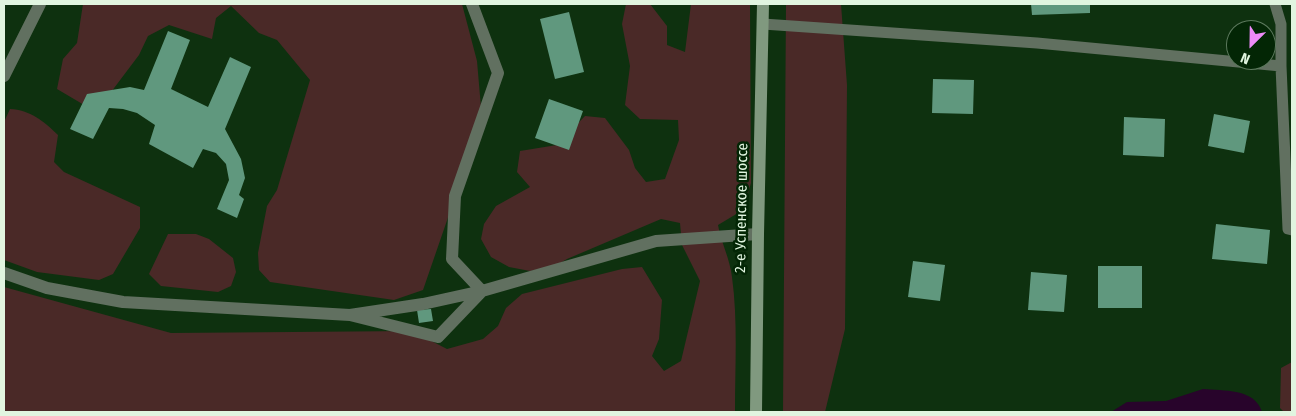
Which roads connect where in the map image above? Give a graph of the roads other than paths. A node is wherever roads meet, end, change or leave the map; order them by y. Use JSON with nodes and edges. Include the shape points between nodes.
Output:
{"nodes":[{"id":1,"x":40,"y":4,"type":"edge"},
{"id":2,"x":472,"y":4,"type":"edge"},
{"id":3,"x":763,"y":4,"type":"edge"},
{"id":4,"x":1275,"y":4,"type":"edge"},
{"id":5,"x":763,"y":24,"type":"junction"},
{"id":6,"x":1281,"y":66,"type":"junction"},
{"id":7,"x":4,"y":76,"type":"edge"},
{"id":8,"x":1292,"y":230,"type":"edge"},
{"id":9,"x":758,"y":234,"type":"junction"},
{"id":10,"x":4,"y":273,"type":"edge"},
{"id":11,"x":482,"y":291,"type":"junction"},
{"id":12,"x":350,"y":315,"type":"junction"},
{"id":13,"x":756,"y":412,"type":"edge"}],
"edges":[{"from":1,"to":7,"type":"street"},
{"from":2,"to":11,"type":"street","via":[[498,73],[455,196],[452,259]]},
{"from":3,"to":5,"type":"main road","name":"2-е Успенское шоссе"},
{"from":4,"to":6,"type":"lane","via":[[1281,24]]},
{"from":5,"to":6,"type":"lane","via":[[998,40]]},
{"from":5,"to":9,"type":"main road","name":"2-е Успенское шоссе"},
{"from":6,"to":8,"type":"lane","via":[[1288,229]]},
{"from":9,"to":11,"type":"street","via":[[656,241]]},
{"from":9,"to":13,"type":"main road","name":"2-е Успенское шоссе"},
{"from":10,"to":12,"type":"street","via":[[47,288],[123,302]]},
{"from":11,"to":12,"type":"street"},
{"from":11,"to":12,"type":"street","via":[[438,337]]}]}
